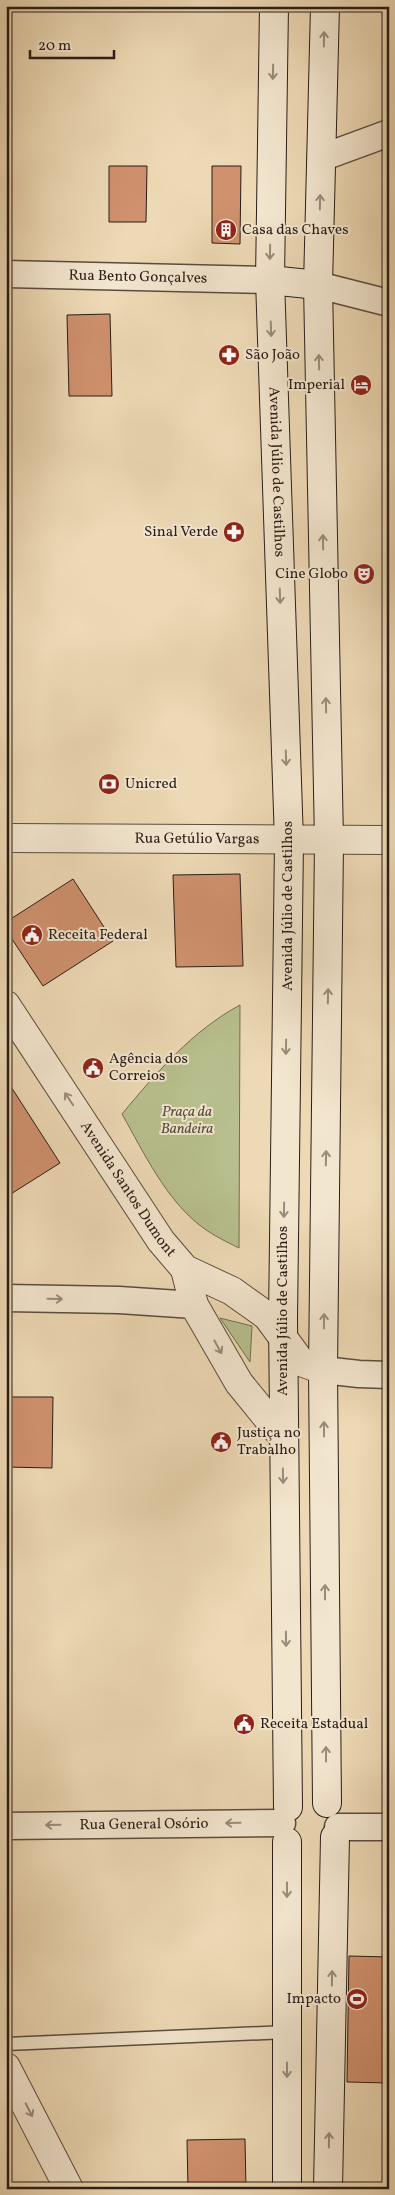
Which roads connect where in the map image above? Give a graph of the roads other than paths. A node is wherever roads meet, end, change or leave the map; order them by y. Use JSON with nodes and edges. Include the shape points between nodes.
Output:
{"nodes":[{"id":1,"x":274,"y":6,"type":"edge"},
{"id":2,"x":325,"y":6,"type":"edge"},
{"id":3,"x":389,"y":133,"type":"edge"},
{"id":4,"x":321,"y":158,"type":"junction"},
{"id":5,"x":6,"y":274,"type":"edge"},
{"id":6,"x":270,"y":280,"type":"junction"},
{"id":7,"x":318,"y":285,"type":"junction"},
{"id":8,"x":389,"y":303,"type":"edge"},
{"id":9,"x":6,"y":838,"type":"edge"},
{"id":10,"x":389,"y":840,"type":"edge"},
{"id":11,"x":289,"y":841,"type":"junction"},
{"id":12,"x":329,"y":841,"type":"junction"},
{"id":13,"x":6,"y":1005,"type":"edge"},
{"id":14,"x":186,"y":1269,"type":"junction"},
{"id":15,"x":6,"y":1298,"type":"edge"},
{"id":16,"x":194,"y":1305,"type":"junction"},
{"id":17,"x":284,"y":1340,"type":"junction"},
{"id":18,"x":324,"y":1370,"type":"junction"},
{"id":19,"x":389,"y":1375,"type":"edge"},
{"id":20,"x":283,"y":1437,"type":"junction"},
{"id":21,"x":333,"y":1822,"type":"junction"},
{"id":22,"x":286,"y":1824,"type":"junction"},
{"id":23,"x":6,"y":1826,"type":"edge"},
{"id":24,"x":389,"y":1827,"type":"edge"},
{"id":25,"x":287,"y":2032,"type":"junction"},
{"id":26,"x":331,"y":2032,"type":"junction"},
{"id":27,"x":6,"y":2044,"type":"edge"},
{"id":28,"x":6,"y":2067,"type":"edge"},
{"id":29,"x":69,"y":2189,"type":"edge"},
{"id":30,"x":287,"y":2189,"type":"edge"},
{"id":31,"x":328,"y":2189,"type":"edge"}],
"edges":[{"from":1,"to":6,"type":"main road","name":"Avenida Júlio de Castilhos","one_way":true},
{"from":4,"to":2,"type":"main road","one_way":true},
{"from":3,"to":4,"type":"street"},
{"from":7,"to":4,"type":"main road","one_way":true},
{"from":5,"to":6,"type":"street","name":"Rua Bento Gonçalves"},
{"from":6,"to":7,"type":"main road"},
{"from":6,"to":11,"type":"main road","name":"Avenida Júlio de Castilhos","one_way":true},
{"from":7,"to":8,"type":"street"},
{"from":12,"to":7,"type":"main road","one_way":true},
{"from":9,"to":11,"type":"main road","name":"Rua Getúlio Vargas"},
{"from":10,"to":12,"type":"main road","name":"Rua Getúlio Vargas"},
{"from":11,"to":12,"type":"main road","name":"Rua Getúlio Vargas"},
{"from":11,"to":17,"type":"main road","name":"Avenida Júlio de Castilhos","one_way":true},
{"from":18,"to":12,"type":"main road","one_way":true},
{"from":14,"to":13,"type":"main road","name":"Avenida Santos Dumont","one_way":true,"via":[[162,1241]]},
{"from":14,"to":16,"type":"main road"},
{"from":14,"to":17,"type":"main road","name":"Avenida Santos Dumont","via":[[232,1291],[267,1316]]},
{"from":15,"to":16,"type":"street","one_way":true},
{"from":16,"to":20,"type":"main road","one_way":true,"via":[[239,1383]]},
{"from":17,"to":18,"type":"main road","name":"Avenida Santos Dumont","via":[[301,1362]]},
{"from":17,"to":20,"type":"main road","name":"Avenida Júlio de Castilhos"},
{"from":18,"to":19,"type":"street"},
{"from":21,"to":18,"type":"main road","one_way":true},
{"from":20,"to":22,"type":"main road","name":"Avenida Júlio de Castilhos","one_way":true},
{"from":21,"to":22,"type":"main road","via":[[319,1798],[310,1797],[300,1798]]},
{"from":21,"to":22,"type":"main road","via":[[330,1844],[314,1853],[296,1850]]},
{"from":21,"to":24,"type":"street"},
{"from":26,"to":21,"type":"main road","one_way":true},
{"from":22,"to":23,"type":"street","name":"Rua General Osório","one_way":true},
{"from":22,"to":25,"type":"main road","name":"Avenida Júlio de Castilhos","one_way":true},
{"from":25,"to":26,"type":"main road"},
{"from":25,"to":27,"type":"lane"},
{"from":25,"to":30,"type":"main road","name":"Avenida Júlio de Castilhos","one_way":true},
{"from":31,"to":26,"type":"main road","one_way":true},
{"from":28,"to":29,"type":"main road","one_way":true}]}
